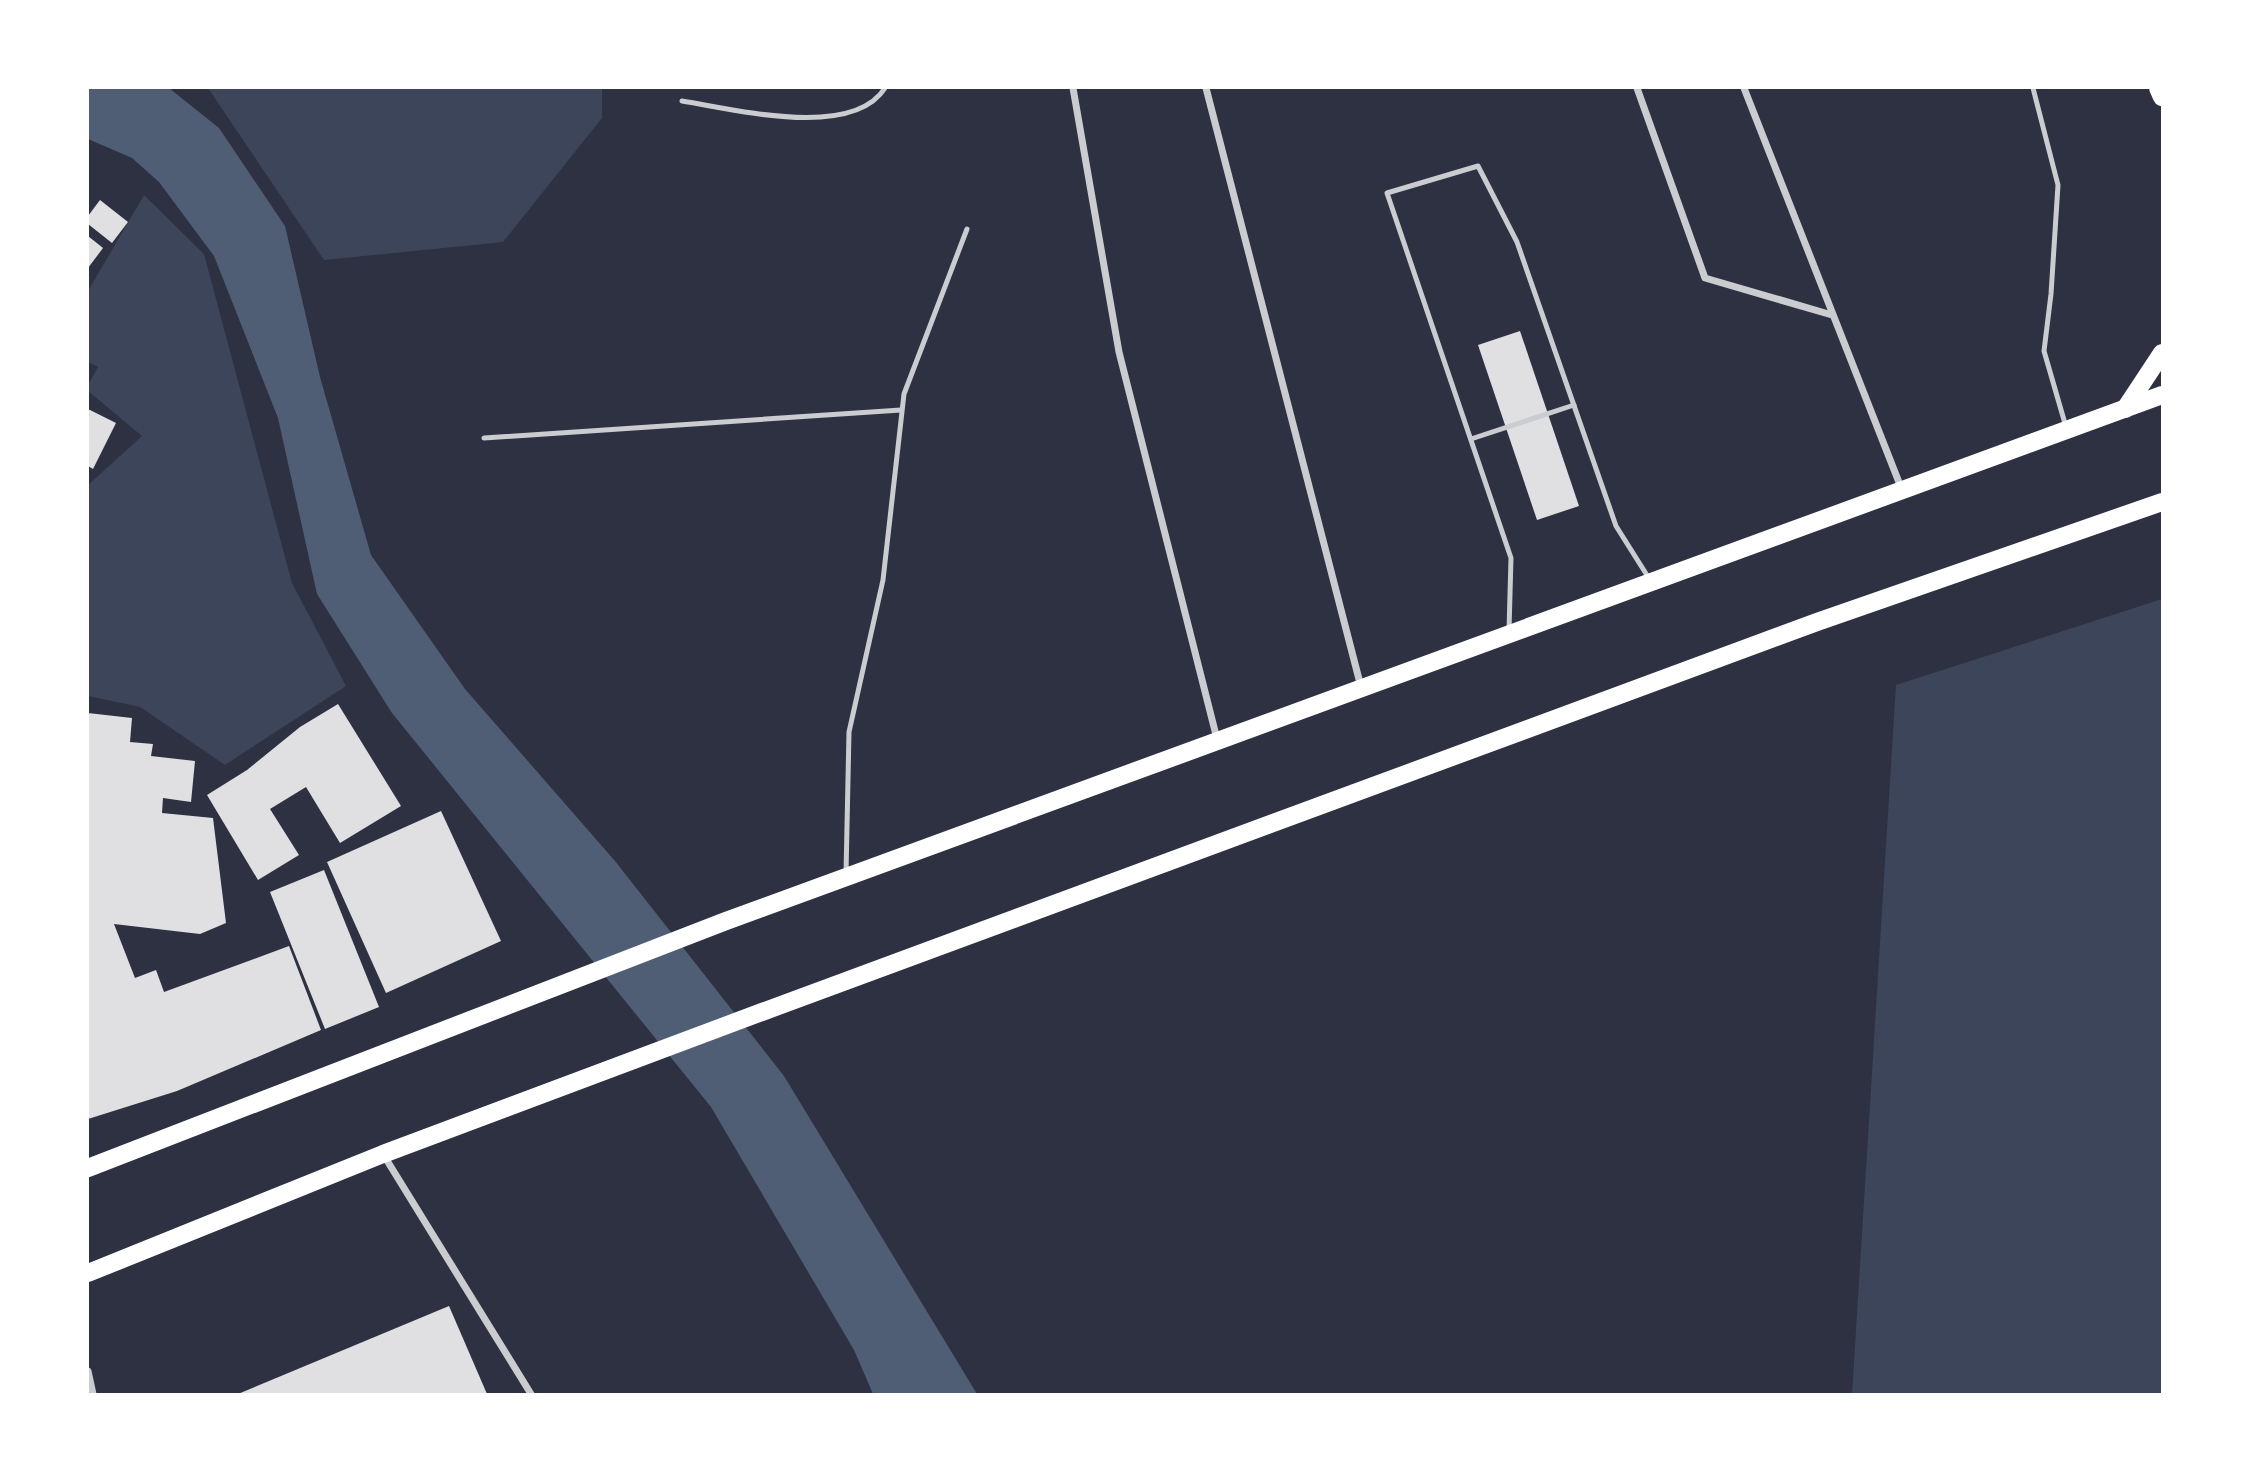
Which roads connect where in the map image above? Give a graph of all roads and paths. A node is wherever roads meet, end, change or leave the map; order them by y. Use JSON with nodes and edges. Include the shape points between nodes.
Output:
{"nodes":[{"id":1,"x":885,"y":88,"type":"edge"},
{"id":2,"x":1073,"y":88,"type":"edge"},
{"id":3,"x":1206,"y":88,"type":"edge"},
{"id":4,"x":1637,"y":88,"type":"edge"},
{"id":5,"x":1744,"y":88,"type":"edge"},
{"id":6,"x":2033,"y":88,"type":"edge"},
{"id":7,"x":2158,"y":88,"type":"edge"},
{"id":8,"x":2162,"y":97,"type":"edge"},
{"id":9,"x":682,"y":101,"type":"dead end"},
{"id":10,"x":967,"y":229,"type":"dead end"},
{"id":11,"x":1832,"y":315,"type":"junction"},
{"id":12,"x":2162,"y":354,"type":"edge"},
{"id":13,"x":2162,"y":395,"type":"edge"},
{"id":14,"x":1574,"y":405,"type":"junction"},
{"id":15,"x":2125,"y":409,"type":"junction"},
{"id":16,"x":901,"y":410,"type":"junction"},
{"id":17,"x":2067,"y":430,"type":"junction"},
{"id":18,"x":484,"y":438,"type":"dead end"},
{"id":19,"x":1471,"y":439,"type":"junction"},
{"id":20,"x":1902,"y":490,"type":"junction"},
{"id":21,"x":2159,"y":505,"type":"edge"},
{"id":22,"x":1651,"y":582,"type":"junction"},
{"id":23,"x":1509,"y":634,"type":"junction"},
{"id":24,"x":1361,"y":689,"type":"junction"},
{"id":25,"x":1218,"y":741,"type":"junction"},
{"id":26,"x":846,"y":877,"type":"junction"},
{"id":27,"x":383,"y":1154,"type":"junction"},
{"id":28,"x":88,"y":1168,"type":"edge"},
{"id":29,"x":88,"y":1273,"type":"edge"},
{"id":30,"x":88,"y":1371,"type":"edge"},
{"id":31,"x":93,"y":1395,"type":"edge"},
{"id":32,"x":531,"y":1395,"type":"edge"}],
"edges":[{"from":1,"to":9,"type":"lane","via":[[859,110],[834,116],[784,116]]},
{"from":2,"to":25,"type":"street","via":[[1119,352]]},
{"from":3,"to":24,"type":"street"},
{"from":4,"to":11,"type":"street","via":[[1705,278]]},
{"from":5,"to":11,"type":"street"},
{"from":6,"to":17,"type":"lane","via":[[2058,186],[2044,351]]},
{"from":7,"to":8,"type":"main road"},
{"from":10,"to":16,"type":"lane"},
{"from":11,"to":20,"type":"street"},
{"from":12,"to":15,"type":"main road"},
{"from":13,"to":15,"type":"main road"},
{"from":14,"to":19,"type":"lane"},
{"from":14,"to":19,"type":"lane","via":[[1517,242],[1478,166],[1387,193]]},
{"from":14,"to":22,"type":"lane","via":[[1616,526]]},
{"from":15,"to":17,"type":"main road"},
{"from":16,"to":18,"type":"lane"},
{"from":16,"to":26,"type":"lane","via":[[883,580],[849,732]]},
{"from":17,"to":20,"type":"main road"},
{"from":19,"to":23,"type":"lane","via":[[1511,558]]},
{"from":20,"to":22,"type":"main road"},
{"from":21,"to":27,"type":"main road","via":[[1817,622]]},
{"from":22,"to":23,"type":"main road"},
{"from":23,"to":24,"type":"main road"},
{"from":24,"to":25,"type":"main road"},
{"from":25,"to":26,"type":"main road"},
{"from":26,"to":28,"type":"main road"},
{"from":27,"to":29,"type":"main road"},
{"from":27,"to":32,"type":"street"},
{"from":30,"to":31,"type":"street"}]}
